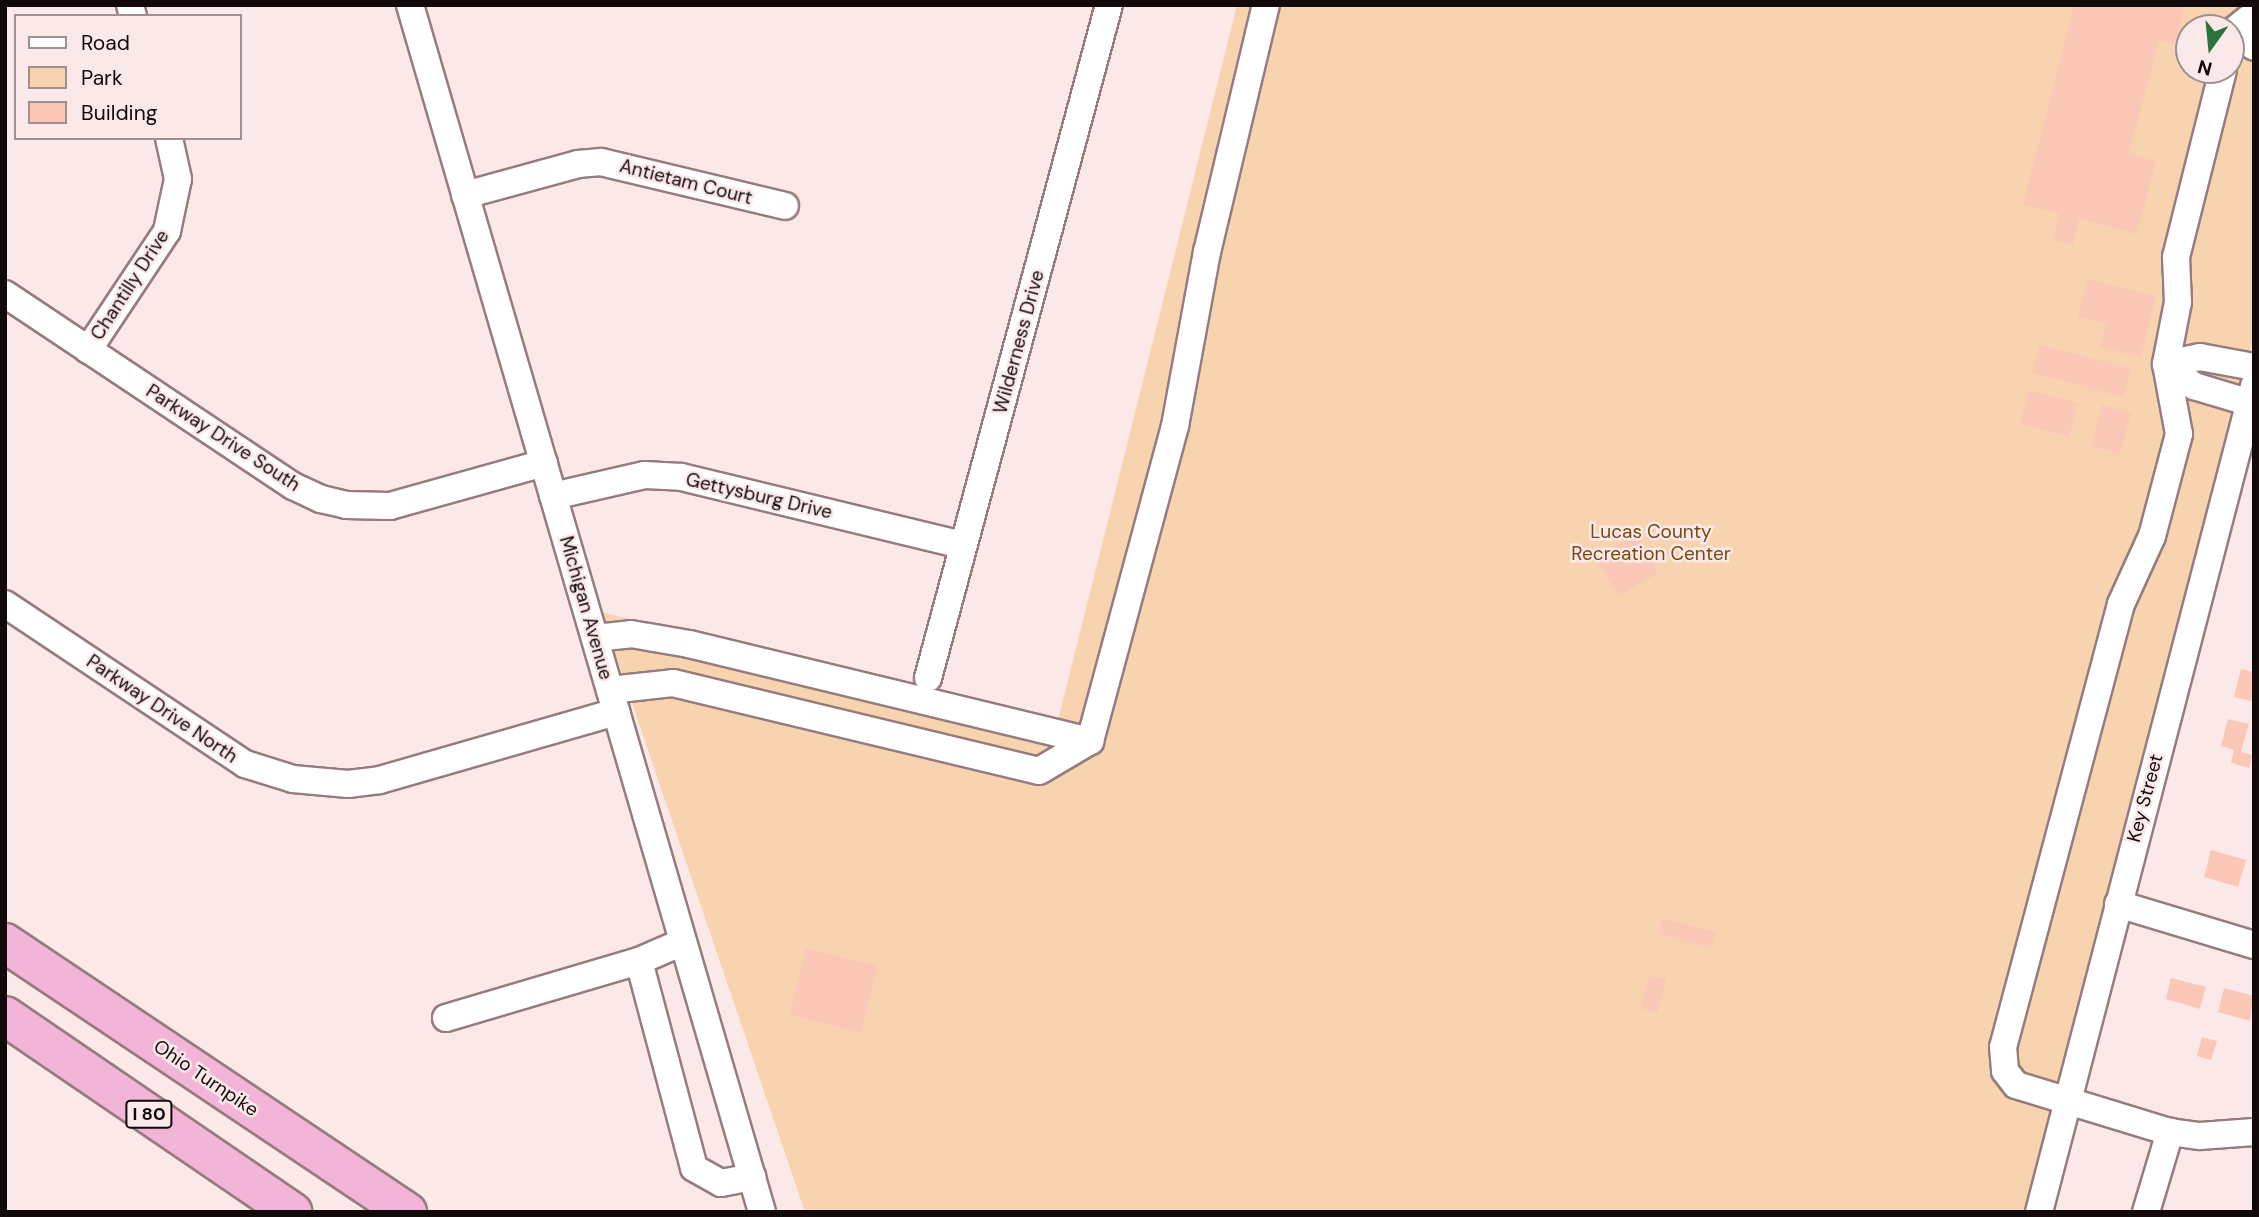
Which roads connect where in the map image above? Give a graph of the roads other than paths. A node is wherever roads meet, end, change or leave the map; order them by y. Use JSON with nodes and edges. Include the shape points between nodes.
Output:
{"nodes":[{"id":1,"x":410,"y":5,"type":"edge"},
{"id":2,"x":1110,"y":5,"type":"edge"},
{"id":3,"x":1266,"y":5,"type":"edge"},
{"id":4,"x":2219,"y":84,"type":"edge"},
{"id":5,"x":169,"y":140,"type":"edge"},
{"id":6,"x":466,"y":195,"type":"junction"},
{"id":7,"x":785,"y":206,"type":"dead end"},
{"id":8,"x":5,"y":294,"type":"edge"},
{"id":9,"x":88,"y":350,"type":"junction"},
{"id":10,"x":2165,"y":364,"type":"junction"},
{"id":11,"x":2254,"y":367,"type":"edge"},
{"id":12,"x":2252,"y":398,"type":"edge"},
{"id":13,"x":544,"y":463,"type":"junction"},
{"id":14,"x":554,"y":496,"type":"junction"},
{"id":15,"x":963,"y":545,"type":"junction"},
{"id":16,"x":5,"y":604,"type":"edge"},
{"id":17,"x":595,"y":638,"type":"junction"},
{"id":18,"x":928,"y":678,"type":"dead end"},
{"id":19,"x":613,"y":701,"type":"junction"},
{"id":20,"x":1013,"y":723,"type":"junction"},
{"id":21,"x":1090,"y":741,"type":"junction"},
{"id":22,"x":1000,"y":763,"type":"junction"},
{"id":23,"x":2118,"y":904,"type":"junction"},
{"id":24,"x":683,"y":942,"type":"junction"},
{"id":25,"x":5,"y":943,"type":"edge"},
{"id":26,"x":2254,"y":945,"type":"edge"},
{"id":27,"x":639,"y":961,"type":"junction"},
{"id":28,"x":5,"y":1016,"type":"edge"},
{"id":29,"x":446,"y":1017,"type":"dead end"},
{"id":30,"x":2067,"y":1100,"type":"junction"},
{"id":31,"x":2170,"y":1132,"type":"junction"},
{"id":32,"x":2254,"y":1132,"type":"edge"},
{"id":33,"x":752,"y":1177,"type":"junction"},
{"id":34,"x":292,"y":1212,"type":"edge"},
{"id":35,"x":407,"y":1212,"type":"edge"},
{"id":36,"x":762,"y":1212,"type":"edge"},
{"id":37,"x":2039,"y":1212,"type":"edge"},
{"id":38,"x":2146,"y":1212,"type":"edge"}],
"edges":[{"from":1,"to":6,"type":"street","name":"Michigan Avenue"},
{"from":2,"to":15,"type":"street","name":"Wilderness Drive"},
{"from":3,"to":21,"type":"street","via":[[1210,239],[1175,426]]},
{"from":4,"to":10,"type":"street","via":[[2176,257],[2178,302]]},
{"from":5,"to":9,"type":"street","name":"Chantilly Drive","via":[[178,179],[167,231]]},
{"from":6,"to":7,"type":"street","name":"Antietam Court","via":[[601,162]]},
{"from":6,"to":13,"type":"street","name":"Michigan Avenue"},
{"from":8,"to":9,"type":"street","name":"Parkway Drive South"},
{"from":9,"to":13,"type":"street","name":"Parkway Drive South","via":[[293,486],[346,505],[417,501]]},
{"from":10,"to":11,"type":"street","via":[[2200,357]]},
{"from":10,"to":12,"type":"street","via":[[2194,386]]},
{"from":10,"to":30,"type":"street","via":[[2179,434],[2151,536],[2121,604],[2003,1047],[2005,1070],[2016,1084]]},
{"from":12,"to":23,"type":"street","name":"Key Street"},
{"from":13,"to":14,"type":"street","name":"Michigan Avenue"},
{"from":14,"to":15,"type":"street","name":"Gettysburg Drive","via":[[645,475],[681,477]]},
{"from":14,"to":17,"type":"street","name":"Michigan Avenue"},
{"from":15,"to":18,"type":"street","name":"Wilderness Drive"},
{"from":16,"to":19,"type":"street","name":"Parkway Drive North","via":[[245,764],[293,779],[348,784],[380,780]]},
{"from":17,"to":19,"type":"street","name":"Michigan Avenue"},
{"from":17,"to":20,"type":"street","via":[[631,634],[690,645]]},
{"from":19,"to":22,"type":"street","name":"Parkway Drive North","via":[[673,683]]},
{"from":19,"to":24,"type":"street","name":"Michigan Avenue"},
{"from":20,"to":21,"type":"street"},
{"from":20,"to":22,"type":"street"},
{"from":21,"to":22,"type":"street","name":"Parkway Drive North","via":[[1039,771]]},
{"from":23,"to":26,"type":"street"},
{"from":23,"to":30,"type":"street","name":"Key Street"},
{"from":24,"to":27,"type":"street"},
{"from":24,"to":33,"type":"street","name":"Michigan Avenue"},
{"from":25,"to":35,"type":"highway","name":"Ohio Turnpike"},
{"from":27,"to":29,"type":"street"},
{"from":27,"to":33,"type":"street","via":[[694,1168],[721,1183]]},
{"from":28,"to":34,"type":"highway","number":"I 80"},
{"from":30,"to":31,"type":"street"},
{"from":30,"to":37,"type":"street","name":"Key Street"},
{"from":31,"to":32,"type":"street","via":[[2200,1136]]},
{"from":31,"to":38,"type":"street"},
{"from":33,"to":36,"type":"street","name":"Michigan Avenue"}]}
